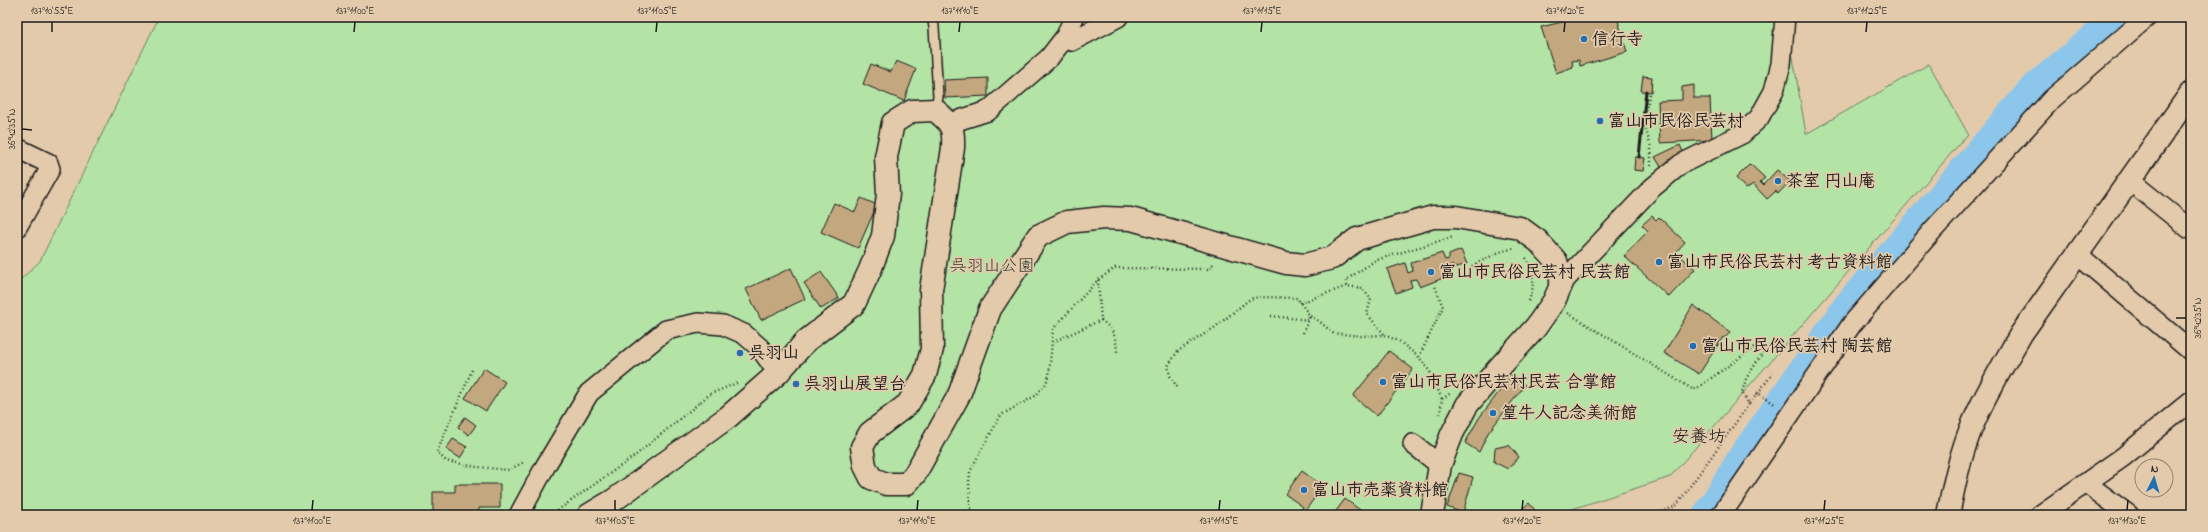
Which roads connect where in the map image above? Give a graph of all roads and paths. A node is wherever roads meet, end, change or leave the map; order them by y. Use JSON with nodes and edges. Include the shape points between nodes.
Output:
{"nodes":[{"id":1,"x":932,"y":17,"type":"edge"},
{"id":2,"x":1074,"y":17,"type":"edge"},
{"id":3,"x":1118,"y":17,"type":"edge"},
{"id":4,"x":1784,"y":17,"type":"edge"},
{"id":5,"x":2148,"y":17,"type":"edge"},
{"id":6,"x":1066,"y":36,"type":"junction"},
{"id":7,"x":1649,"y":94,"type":"dead end"},
{"id":8,"x":2188,"y":103,"type":"edge"},
{"id":9,"x":943,"y":116,"type":"junction"},
{"id":10,"x":17,"y":148,"type":"edge"},
{"id":11,"x":2129,"y":180,"type":"junction"},
{"id":12,"x":1652,"y":182,"type":"junction"},
{"id":13,"x":1456,"y":217,"type":"junction"},
{"id":14,"x":17,"y":227,"type":"edge"},
{"id":15,"x":2191,"y":230,"type":"edge"},
{"id":16,"x":1529,"y":244,"type":"junction"},
{"id":17,"x":2078,"y":254,"type":"junction"},
{"id":18,"x":1215,"y":260,"type":"dead end"},
{"id":19,"x":1472,"y":266,"type":"dead end"},
{"id":20,"x":1098,"y":280,"type":"junction"},
{"id":21,"x":1347,"y":286,"type":"junction"},
{"id":22,"x":1435,"y":286,"type":"dead end"},
{"id":23,"x":1558,"y":292,"type":"junction"},
{"id":24,"x":1300,"y":303,"type":"junction"},
{"id":25,"x":1525,"y":307,"type":"dead end"},
{"id":26,"x":1271,"y":316,"type":"dead end"},
{"id":27,"x":1310,"y":316,"type":"junction"},
{"id":28,"x":1101,"y":320,"type":"junction"},
{"id":29,"x":1309,"y":320,"type":"junction"},
{"id":30,"x":1303,"y":333,"type":"dead end"},
{"id":31,"x":1384,"y":335,"type":"junction"},
{"id":32,"x":1052,"y":342,"type":"junction"},
{"id":33,"x":2191,"y":350,"type":"edge"},
{"id":34,"x":1117,"y":352,"type":"dead end"},
{"id":35,"x":1419,"y":357,"type":"junction"},
{"id":36,"x":472,"y":370,"type":"dead end"},
{"id":37,"x":778,"y":373,"type":"junction"},
{"id":38,"x":1773,"y":373,"type":"dead end"},
{"id":39,"x":740,"y":383,"type":"dead end"},
{"id":40,"x":1177,"y":387,"type":"dead end"},
{"id":41,"x":1457,"y":389,"type":"dead end"},
{"id":42,"x":1758,"y":393,"type":"junction"},
{"id":43,"x":1442,"y":399,"type":"junction"},
{"id":44,"x":2191,"y":401,"type":"edge"},
{"id":45,"x":1749,"y":404,"type":"junction"},
{"id":46,"x":1790,"y":415,"type":"junction"},
{"id":47,"x":1438,"y":422,"type":"dead end"},
{"id":48,"x":1413,"y":444,"type":"dead end"},
{"id":49,"x":524,"y":462,"type":"dead end"},
{"id":50,"x":1440,"y":465,"type":"junction"},
{"id":51,"x":2086,"y":483,"type":"junction"},
{"id":52,"x":1430,"y":514,"type":"edge"},
{"id":53,"x":519,"y":515,"type":"edge"},
{"id":54,"x":550,"y":515,"type":"edge"},
{"id":55,"x":589,"y":515,"type":"edge"},
{"id":56,"x":976,"y":515,"type":"edge"},
{"id":57,"x":1654,"y":515,"type":"edge"},
{"id":58,"x":1721,"y":515,"type":"edge"},
{"id":59,"x":1948,"y":515,"type":"edge"},
{"id":60,"x":2040,"y":515,"type":"edge"},
{"id":61,"x":2129,"y":515,"type":"edge"}],
"edges":[{"from":1,"to":9,"type":"lane","via":[[938,97]]},
{"from":2,"to":6,"type":"street"},
{"from":3,"to":6,"type":"street","via":[[1072,41]]},
{"from":4,"to":12,"type":"street","via":[[1781,64],[1774,91],[1759,118],[1742,134],[1681,164]]},
{"from":5,"to":46,"type":"street","via":[[2052,99],[2000,155],[1852,324]]},
{"from":6,"to":9,"type":"street","via":[[1049,58],[988,111]]},
{"from":7,"to":12,"type":"path","via":[[1645,126],[1651,148]]},
{"from":8,"to":11,"type":"street"},
{"from":9,"to":13,"type":"street","via":[[953,131],[953,148],[931,290],[932,349],[926,375],[908,404],[870,434],[862,447],[865,466],[871,478],[886,484],[906,484],[915,474],[959,395],[990,309],[1038,236],[1067,222],[1104,218],[1131,219],[1286,263],[1305,265],[1332,258],[1357,239],[1433,217]]},
{"from":9,"to":37,"type":"street","via":[[912,111],[893,123],[886,157],[888,194],[883,236],[870,270],[854,304],[806,341]]},
{"from":10,"to":14,"type":"street","via":[[48,163],[50,169]]},
{"from":11,"to":15,"type":"street"},
{"from":11,"to":17,"type":"street"},
{"from":12,"to":23,"type":"street"},
{"from":13,"to":16,"type":"street","via":[[1520,228]]},
{"from":13,"to":21,"type":"path","via":[[1452,237],[1376,260],[1346,280]]},
{"from":16,"to":19,"type":"path","via":[[1499,252]]},
{"from":16,"to":23,"type":"street","via":[[1556,262]]},
{"from":16,"to":25,"type":"path","via":[[1532,291]]},
{"from":17,"to":33,"type":"street"},
{"from":17,"to":59,"type":"street","via":[[2022,334],[1972,426],[1958,466]]},
{"from":18,"to":20,"type":"path","via":[[1210,269],[1115,268]]},
{"from":20,"to":28,"type":"path"},
{"from":20,"to":32,"type":"path","via":[[1053,329]]},
{"from":21,"to":24,"type":"path"},
{"from":21,"to":31,"type":"path","via":[[1366,291],[1371,299],[1367,314]]},
{"from":22,"to":35,"type":"path","via":[[1443,307]]},
{"from":23,"to":45,"type":"path","via":[[1577,320],[1692,389],[1696,389],[1761,345],[1763,352],[1746,379],[1742,392]]},
{"from":23,"to":50,"type":"street","via":[[1536,327],[1467,405]]},
{"from":24,"to":27,"type":"path"},
{"from":24,"to":40,"type":"path","via":[[1297,298],[1250,299],[1214,328],[1178,351],[1168,366],[1170,376]]},
{"from":26,"to":29,"type":"path"},
{"from":27,"to":29,"type":"path"},
{"from":27,"to":31,"type":"path","via":[[1319,320],[1333,333]]},
{"from":28,"to":32,"type":"path"},
{"from":28,"to":34,"type":"path","via":[[1112,329],[1116,337]]},
{"from":29,"to":30,"type":"path"},
{"from":31,"to":35,"type":"path","via":[[1399,341]]},
{"from":32,"to":56,"type":"path","via":[[1049,376],[1045,385],[1035,396],[1001,416],[970,472],[970,507]]},
{"from":35,"to":43,"type":"path","via":[[1430,372]]},
{"from":36,"to":49,"type":"path","via":[[437,452],[446,461],[478,467],[509,470]]},
{"from":37,"to":53,"type":"street","via":[[760,348],[744,334],[723,325],[698,323],[666,330],[589,394],[549,458]]},
{"from":37,"to":55,"type":"street","via":[[728,417],[614,500]]},
{"from":38,"to":42,"type":"path"},
{"from":39,"to":54,"type":"path","via":[[710,394],[636,455]]},
{"from":41,"to":43,"type":"path"},
{"from":42,"to":45,"type":"path"},
{"from":42,"to":46,"type":"path"},
{"from":43,"to":47,"type":"path"},
{"from":44,"to":51,"type":"street","via":[[2123,457]]},
{"from":45,"to":57,"type":"path","via":[[1676,506]]},
{"from":46,"to":58,"type":"street"},
{"from":48,"to":50,"type":"street"},
{"from":50,"to":52,"type":"street"},
{"from":51,"to":60,"type":"street"},
{"from":51,"to":61,"type":"street"}]}
